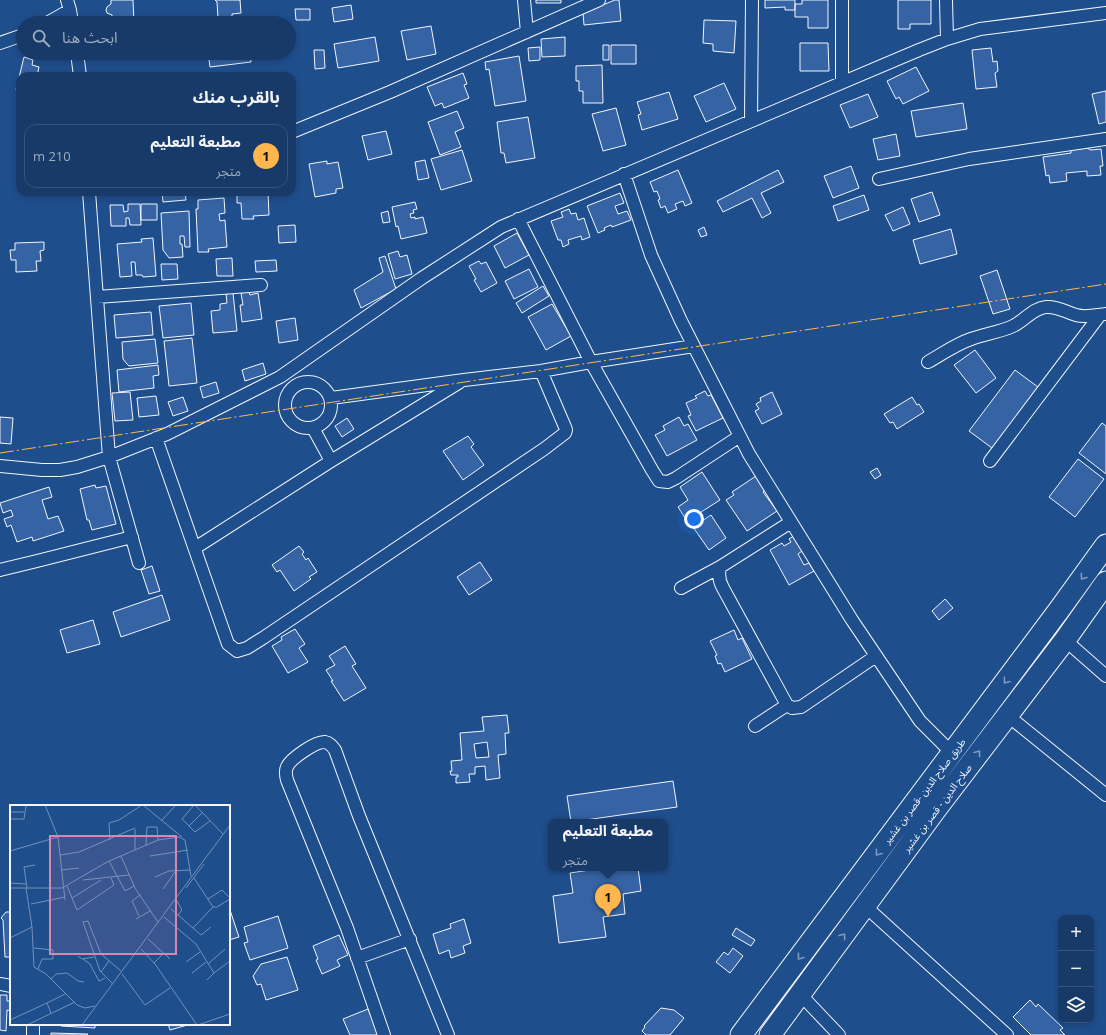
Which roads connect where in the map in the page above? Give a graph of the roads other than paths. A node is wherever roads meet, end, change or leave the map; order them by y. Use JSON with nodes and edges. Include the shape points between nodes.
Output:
{"nodes":[{"id":1,"x":524,"y":0,"type":"edge"},
{"id":2,"x":599,"y":0,"type":"edge"},
{"id":3,"x":752,"y":0,"type":"edge"},
{"id":4,"x":842,"y":0,"type":"edge"},
{"id":5,"x":946,"y":0,"type":"edge"},
{"id":6,"x":68,"y":5,"type":"edge"},
{"id":7,"x":1106,"y":13,"type":"edge"},
{"id":8,"x":55,"y":16,"type":"edge"},
{"id":9,"x":70,"y":16,"type":"edge"},
{"id":10,"x":527,"y":32,"type":"junction"},
{"id":11,"x":16,"y":37,"type":"edge"},
{"id":12,"x":947,"y":39,"type":"junction"},
{"id":13,"x":0,"y":43,"type":"edge"},
{"id":14,"x":78,"y":60,"type":"edge"},
{"id":15,"x":79,"y":72,"type":"edge"},
{"id":16,"x":842,"y":82,"type":"junction"},
{"id":17,"x":752,"y":120,"type":"junction"},
{"id":18,"x":296,"y":130,"type":"edge"},
{"id":19,"x":1106,"y":139,"type":"edge"},
{"id":20,"x":624,"y":174,"type":"junction"},
{"id":21,"x":879,"y":179,"type":"dead end"},
{"id":22,"x":89,"y":196,"type":"edge"},
{"id":23,"x":518,"y":219,"type":"junction"},
{"id":24,"x":261,"y":285,"type":"dead end"},
{"id":25,"x":97,"y":297,"type":"junction"},
{"id":26,"x":1103,"y":314,"type":"edge"},
{"id":27,"x":694,"y":346,"type":"junction"},
{"id":28,"x":591,"y":362,"type":"junction"},
{"id":29,"x":928,"y":362,"type":"dead end"},
{"id":30,"x":541,"y":371,"type":"junction"},
{"id":31,"x":280,"y":377,"type":"junction"},
{"id":32,"x":464,"y":380,"type":"junction"},
{"id":33,"x":290,"y":390,"type":"junction"},
{"id":34,"x":331,"y":398,"type":"junction"},
{"id":35,"x":314,"y":428,"type":"junction"},
{"id":36,"x":740,"y":436,"type":"junction"},
{"id":37,"x":156,"y":438,"type":"junction"},
{"id":38,"x":109,"y":457,"type":"junction"},
{"id":39,"x":331,"y":461,"type":"junction"},
{"id":40,"x":990,"y":462,"type":"dead end"},
{"id":41,"x":0,"y":466,"type":"edge"},
{"id":42,"x":791,"y":522,"type":"junction"},
{"id":43,"x":132,"y":537,"type":"junction"},
{"id":44,"x":1106,"y":545,"type":"edge"},
{"id":45,"x":195,"y":548,"type":"junction"},
{"id":46,"x":139,"y":563,"type":"dead end"},
{"id":47,"x":720,"y":567,"type":"junction"},
{"id":48,"x":0,"y":570,"type":"edge"},
{"id":49,"x":1106,"y":582,"type":"edge"},
{"id":50,"x":681,"y":588,"type":"dead end"},
{"id":51,"x":1065,"y":640,"type":"junction"},
{"id":52,"x":876,"y":656,"type":"junction"},
{"id":53,"x":1106,"y":676,"type":"edge"},
{"id":54,"x":787,"y":706,"type":"junction"},
{"id":55,"x":1007,"y":715,"type":"junction"},
{"id":56,"x":755,"y":726,"type":"dead end"},
{"id":57,"x":952,"y":753,"type":"junction"},
{"id":58,"x":1106,"y":796,"type":"edge"},
{"id":59,"x":865,"y":906,"type":"junction"},
{"id":60,"x":410,"y":939,"type":"junction"},
{"id":61,"x":357,"y":958,"type":"junction"},
{"id":62,"x":0,"y":984,"type":"edge"},
{"id":63,"x":10,"y":986,"type":"edge"},
{"id":64,"x":800,"y":994,"type":"junction"},
{"id":65,"x":1001,"y":1033,"type":"edge"},
{"id":66,"x":384,"y":1035,"type":"edge"},
{"id":67,"x":448,"y":1035,"type":"edge"},
{"id":68,"x":741,"y":1035,"type":"edge"},
{"id":69,"x":770,"y":1035,"type":"edge"},
{"id":70,"x":838,"y":1035,"type":"edge"}],
"edges":[{"from":1,"to":10,"type":"street"},
{"from":2,"to":10,"type":"street"},
{"from":3,"to":17,"type":"street"},
{"from":4,"to":16,"type":"street"},
{"from":5,"to":12,"type":"street"},
{"from":6,"to":8,"type":"street"},
{"from":6,"to":9,"type":"street"},
{"from":7,"to":12,"type":"street","via":[[980,29]]},
{"from":10,"to":18,"type":"street"},
{"from":11,"to":13,"type":"street"},
{"from":12,"to":16,"type":"street"},
{"from":14,"to":15,"type":"street"},
{"from":16,"to":17,"type":"street"},
{"from":17,"to":20,"type":"street"},
{"from":19,"to":21,"type":"street","via":[[969,159]]},
{"from":20,"to":23,"type":"street"},
{"from":20,"to":27,"type":"street","via":[[651,255]]},
{"from":22,"to":25,"type":"street"},
{"from":23,"to":28,"type":"street"},
{"from":23,"to":31,"type":"street","via":[[501,227],[422,278]]},
{"from":24,"to":25,"type":"street"},
{"from":25,"to":38,"type":"street"},
{"from":26,"to":29,"type":"street","via":[[1077,316],[1057,307],[1045,307],[1034,311],[1022,322],[1010,328],[970,339]]},
{"from":26,"to":40,"type":"street"},
{"from":27,"to":28,"type":"street"},
{"from":27,"to":36,"type":"street"},
{"from":28,"to":30,"type":"street"},
{"from":28,"to":36,"type":"street","via":[[660,481],[668,482],[676,478]]},
{"from":30,"to":32,"type":"street"},
{"from":30,"to":45,"type":"street","via":[[566,427],[565,433],[247,648],[237,651],[228,644]]},
{"from":31,"to":33,"type":"street"},
{"from":31,"to":37,"type":"street"},
{"from":32,"to":34,"type":"street"},
{"from":32,"to":39,"type":"street"},
{"from":33,"to":34,"type":"street","via":[[300,383],[313,382],[324,388]]},
{"from":33,"to":35,"type":"street","via":[[285,403],[288,417],[299,427]]},
{"from":34,"to":35,"type":"street","via":[[332,408],[329,417]]},
{"from":35,"to":39,"type":"street"},
{"from":36,"to":42,"type":"street"},
{"from":37,"to":38,"type":"street"},
{"from":37,"to":45,"type":"street"},
{"from":38,"to":41,"type":"street","via":[[60,470]]},
{"from":38,"to":43,"type":"street"},
{"from":39,"to":45,"type":"street"},
{"from":42,"to":47,"type":"street"},
{"from":42,"to":52,"type":"street"},
{"from":43,"to":46,"type":"street"},
{"from":43,"to":48,"type":"street"},
{"from":44,"to":57,"type":"highway","name":"طريق صلاح الدين -قصر بن غشير","one_way":true},
{"from":47,"to":50,"type":"street"},
{"from":47,"to":54,"type":"street","via":[[720,582]]},
{"from":49,"to":51,"type":"highway","name":"صلاح الدين - قصر بن غشير"},
{"from":51,"to":53,"type":"street"},
{"from":51,"to":55,"type":"highway","name":"صلاح الدين - قصر بن غشير"},
{"from":52,"to":54,"type":"street","via":[[801,707]]},
{"from":52,"to":57,"type":"street","via":[[920,721]]},
{"from":54,"to":56,"type":"street"},
{"from":55,"to":58,"type":"street"},
{"from":59,"to":55,"type":"highway","name":"صلاح الدين - قصر بن غشير","one_way":true},
{"from":57,"to":68,"type":"highway","name":"طريق صلاح الدين -قصر بن غشير","one_way":true},
{"from":64,"to":59,"type":"highway","name":"صلاح الدين - قصر بن غشير","one_way":true},
{"from":59,"to":65,"type":"street"},
{"from":60,"to":61,"type":"street"},
{"from":60,"to":61,"type":"street","via":[[359,816],[335,750],[326,742],[318,743],[292,759],[286,769],[287,780]]},
{"from":60,"to":67,"type":"street"},
{"from":61,"to":66,"type":"street"},
{"from":62,"to":63,"type":"street"},
{"from":64,"to":69,"type":"highway","name":"صلاح الدين - قصر بن غشير"},
{"from":64,"to":70,"type":"street"}]}
